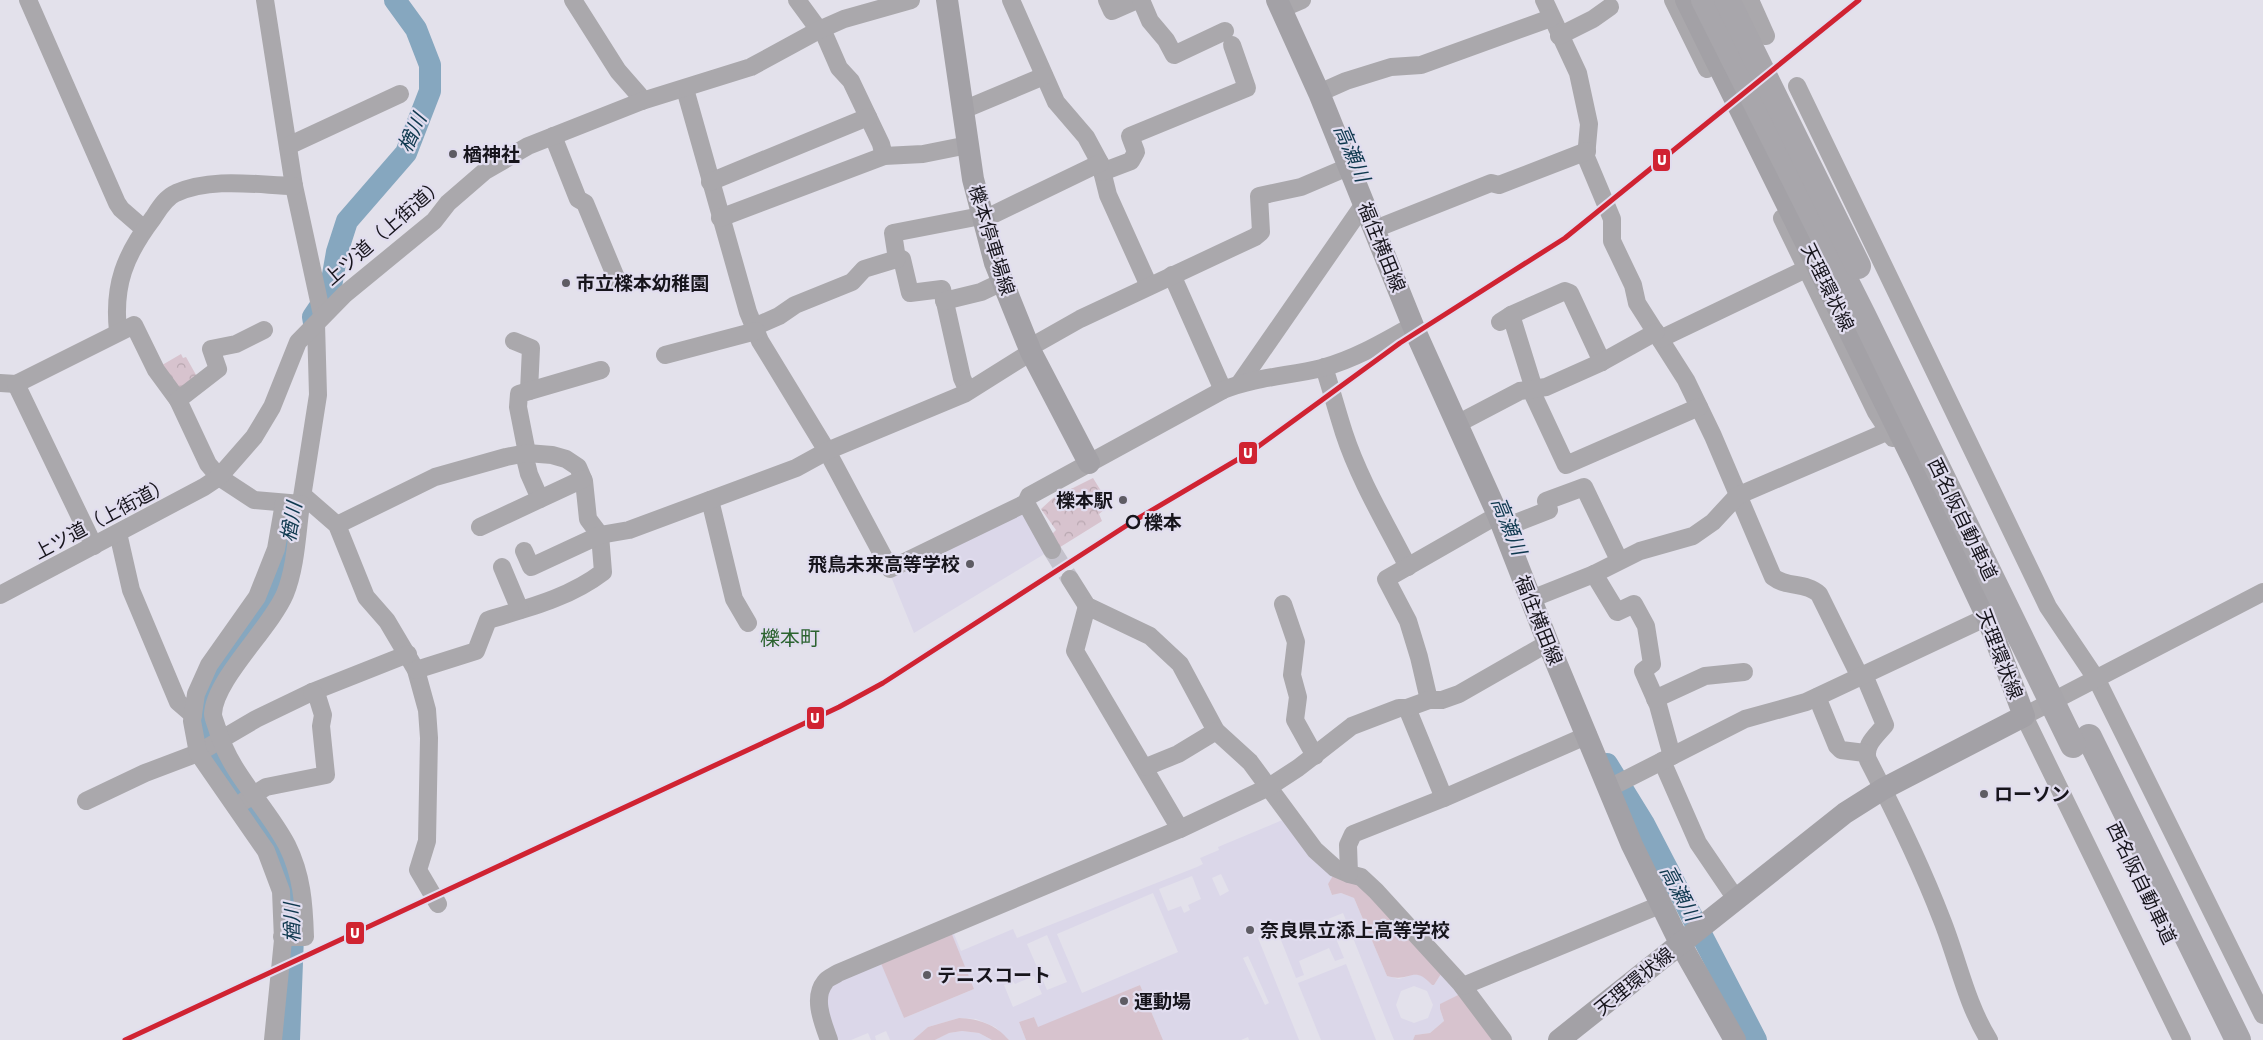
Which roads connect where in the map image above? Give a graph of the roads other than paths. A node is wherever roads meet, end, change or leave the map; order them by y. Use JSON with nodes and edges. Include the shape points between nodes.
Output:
{"nodes":[{"id":1,"x":28,"y":0,"type":"edge"},
{"id":2,"x":265,"y":0,"type":"edge"},
{"id":3,"x":573,"y":0,"type":"edge"},
{"id":4,"x":797,"y":0,"type":"edge"},
{"id":5,"x":910,"y":0,"type":"edge"},
{"id":6,"x":947,"y":0,"type":"edge"},
{"id":7,"x":1011,"y":0,"type":"edge"},
{"id":8,"x":1107,"y":0,"type":"edge"},
{"id":9,"x":1137,"y":0,"type":"edge"},
{"id":10,"x":1141,"y":0,"type":"edge"},
{"id":11,"x":1302,"y":0,"type":"edge"},
{"id":12,"x":1544,"y":0,"type":"edge"},
{"id":13,"x":1673,"y":0,"type":"edge"},
{"id":14,"x":1686,"y":0,"type":"edge"},
{"id":15,"x":1704,"y":0,"type":"edge"},
{"id":16,"x":1727,"y":0,"type":"edge"},
{"id":17,"x":1750,"y":0,"type":"edge"},
{"id":18,"x":1279,"y":4,"type":"edge"},
{"id":19,"x":1610,"y":7,"type":"dead end"},
{"id":20,"x":1551,"y":18,"type":"junction"},
{"id":21,"x":820,"y":29,"type":"junction"},
{"id":22,"x":1559,"y":36,"type":"junction"},
{"id":23,"x":1766,"y":36,"type":"dead end"},
{"id":24,"x":1707,"y":69,"type":"dead end"},
{"id":25,"x":1044,"y":76,"type":"junction"},
{"id":26,"x":1797,"y":86,"type":"dead end"},
{"id":27,"x":685,"y":89,"type":"junction"},
{"id":28,"x":1319,"y":93,"type":"junction"},
{"id":29,"x":400,"y":94,"type":"dead end"},
{"id":30,"x":642,"y":101,"type":"junction"},
{"id":31,"x":963,"y":110,"type":"junction"},
{"id":32,"x":868,"y":117,"type":"junction"},
{"id":33,"x":553,"y":136,"type":"junction"},
{"id":34,"x":1743,"y":137,"type":"dead end"},
{"id":35,"x":968,"y":145,"type":"junction"},
{"id":36,"x":288,"y":146,"type":"junction"},
{"id":37,"x":1587,"y":151,"type":"junction"},
{"id":38,"x":884,"y":156,"type":"junction"},
{"id":39,"x":1348,"y":167,"type":"junction"},
{"id":40,"x":1101,"y":168,"type":"junction"},
{"id":41,"x":710,"y":182,"type":"junction"},
{"id":42,"x":294,"y":186,"type":"junction"},
{"id":43,"x":1364,"y":204,"type":"junction"},
{"id":44,"x":720,"y":218,"type":"junction"},
{"id":45,"x":982,"y":218,"type":"junction"},
{"id":46,"x":144,"y":229,"type":"junction"},
{"id":47,"x":1374,"y":229,"type":"junction"},
{"id":48,"x":897,"y":259,"type":"junction"},
{"id":49,"x":1811,"y":267,"type":"junction"},
{"id":50,"x":1172,"y":275,"type":"junction"},
{"id":51,"x":617,"y":280,"type":"dead end"},
{"id":52,"x":1002,"y":282,"type":"junction"},
{"id":53,"x":1148,"y":286,"type":"junction"},
{"id":54,"x":944,"y":301,"type":"junction"},
{"id":55,"x":319,"y":319,"type":"junction"},
{"id":56,"x":1414,"y":325,"type":"junction"},
{"id":57,"x":755,"y":329,"type":"junction"},
{"id":58,"x":264,"y":330,"type":"dead end"},
{"id":59,"x":118,"y":331,"type":"junction"},
{"id":60,"x":1658,"y":335,"type":"junction"},
{"id":61,"x":514,"y":341,"type":"dead end"},
{"id":62,"x":1032,"y":352,"type":"junction"},
{"id":63,"x":666,"y":355,"type":"dead end"},
{"id":64,"x":1602,"y":362,"type":"junction"},
{"id":65,"x":1324,"y":367,"type":"junction"},
{"id":66,"x":601,"y":370,"type":"dead end"},
{"id":67,"x":1240,"y":383,"type":"junction"},
{"id":68,"x":8,"y":384,"type":"edge"},
{"id":69,"x":1224,"y":390,"type":"junction"},
{"id":70,"x":1533,"y":390,"type":"junction"},
{"id":71,"x":968,"y":391,"type":"junction"},
{"id":72,"x":529,"y":392,"type":"junction"},
{"id":73,"x":178,"y":400,"type":"junction"},
{"id":74,"x":1699,"y":407,"type":"junction"},
{"id":75,"x":1462,"y":422,"type":"junction"},
{"id":76,"x":1893,"y":429,"type":"junction"},
{"id":77,"x":827,"y":451,"type":"junction"},
{"id":78,"x":525,"y":454,"type":"junction"},
{"id":79,"x":1089,"y":463,"type":"junction"},
{"id":80,"x":219,"y":477,"type":"junction"},
{"id":81,"x":583,"y":479,"type":"junction"},
{"id":82,"x":1737,"y":496,"type":"junction"},
{"id":83,"x":540,"y":499,"type":"junction"},
{"id":84,"x":710,"y":500,"type":"junction"},
{"id":85,"x":294,"y":502,"type":"junction"},
{"id":86,"x":1026,"y":503,"type":"junction"},
{"id":87,"x":1500,"y":521,"type":"junction"},
{"id":88,"x":337,"y":525,"type":"junction"},
{"id":89,"x":480,"y":527,"type":"dead end"},
{"id":90,"x":118,"y":533,"type":"junction"},
{"id":91,"x":600,"y":535,"type":"junction"},
{"id":92,"x":94,"y":546,"type":"junction"},
{"id":93,"x":1052,"y":550,"type":"tunnel mouth"},
{"id":94,"x":524,"y":551,"type":"dead end"},
{"id":95,"x":1618,"y":560,"type":"junction"},
{"id":96,"x":1408,"y":567,"type":"junction"},
{"id":97,"x":502,"y":568,"type":"dead end"},
{"id":98,"x":1594,"y":574,"type":"junction"},
{"id":99,"x":1070,"y":579,"type":"tunnel mouth"},
{"id":100,"x":2263,"y":592,"type":"edge"},
{"id":101,"x":0,"y":596,"type":"edge"},
{"id":102,"x":1530,"y":599,"type":"junction"},
{"id":103,"x":1283,"y":604,"type":"dead end"},
{"id":104,"x":1087,"y":606,"type":"junction"},
{"id":105,"x":520,"y":610,"type":"junction"},
{"id":106,"x":1987,"y":617,"type":"junction"},
{"id":107,"x":748,"y":624,"type":"dead end"},
{"id":108,"x":1548,"y":643,"type":"junction"},
{"id":109,"x":412,"y":662,"type":"junction"},
{"id":110,"x":1744,"y":672,"type":"dead end"},
{"id":111,"x":1862,"y":676,"type":"junction"},
{"id":112,"x":2097,"y":680,"type":"junction"},
{"id":113,"x":312,"y":692,"type":"junction"},
{"id":114,"x":1817,"y":697,"type":"junction"},
{"id":115,"x":1655,"y":698,"type":"junction"},
{"id":116,"x":1428,"y":700,"type":"junction"},
{"id":117,"x":1407,"y":708,"type":"junction"},
{"id":118,"x":193,"y":715,"type":"junction"},
{"id":119,"x":2024,"y":716,"type":"junction"},
{"id":120,"x":1216,"y":731,"type":"junction"},
{"id":121,"x":1588,"y":735,"type":"junction"},
{"id":122,"x":2081,"y":741,"type":"junction"},
{"id":123,"x":209,"y":746,"type":"junction"},
{"id":124,"x":1865,"y":753,"type":"junction"},
{"id":125,"x":1315,"y":756,"type":"junction"},
{"id":126,"x":1667,"y":759,"type":"junction"},
{"id":127,"x":1146,"y":768,"type":"junction"},
{"id":128,"x":1270,"y":786,"type":"junction"},
{"id":129,"x":1609,"y":788,"type":"junction"},
{"id":130,"x":1883,"y":789,"type":"junction"},
{"id":131,"x":253,"y":795,"type":"junction"},
{"id":132,"x":1444,"y":798,"type":"junction"},
{"id":133,"x":86,"y":801,"type":"dead end"},
{"id":134,"x":236,"y":808,"type":"junction"},
{"id":135,"x":1180,"y":829,"type":"junction"},
{"id":136,"x":1349,"y":874,"type":"junction"},
{"id":137,"x":1736,"y":899,"type":"junction"},
{"id":138,"x":438,"y":904,"type":"dead end"},
{"id":139,"x":1660,"y":905,"type":"junction"},
{"id":140,"x":282,"y":937,"type":"junction"},
{"id":141,"x":1684,"y":940,"type":"junction"},
{"id":142,"x":1463,"y":986,"type":"junction"},
{"id":143,"x":2263,"y":1015,"type":"edge"},
{"id":144,"x":273,"y":1040,"type":"edge"},
{"id":145,"x":829,"y":1040,"type":"edge"},
{"id":146,"x":1503,"y":1040,"type":"edge"},
{"id":147,"x":1559,"y":1040,"type":"edge"},
{"id":148,"x":1735,"y":1040,"type":"edge"},
{"id":149,"x":1990,"y":1040,"type":"edge"},
{"id":150,"x":2182,"y":1040,"type":"edge"},
{"id":151,"x":2219,"y":1040,"type":"edge"},
{"id":152,"x":2238,"y":1040,"type":"edge"}],
"edges":[{"from":1,"to":46,"type":"street","via":[[116,202]]},
{"from":2,"to":36,"type":"street"},
{"from":3,"to":30,"type":"street","via":[[618,71]]},
{"from":4,"to":21,"type":"street"},
{"from":5,"to":21,"type":"street","name":"上ツ道（上街道）"},
{"from":6,"to":31,"type":"main road","name":"櫟本停車場線"},
{"from":7,"to":25,"type":"street"},
{"from":8,"to":9,"type":"street","via":[[1112,11]]},
{"from":10,"to":40,"type":"street","via":[[1150,21],[1174,55],[1228,38],[1246,88],[1130,136],[1136,152],[1131,161]]},
{"from":11,"to":18,"type":"street"},
{"from":12,"to":20,"type":"street"},
{"from":13,"to":24,"type":"street"},
{"from":14,"to":49,"type":"main road","name":"天理環状線"},
{"from":15,"to":122,"type":"highway","name":"西名阪自動車道","bridge":true},
{"from":16,"to":122,"type":"highway","name":"西名阪自動車道","bridge":true},
{"from":17,"to":23,"type":"street"},
{"from":18,"to":28,"type":"main road","name":"福住横田線"},
{"from":19,"to":22,"type":"street"},
{"from":20,"to":22,"type":"street"},
{"from":20,"to":28,"type":"street","via":[[1421,65],[1391,67]]},
{"from":21,"to":27,"type":"street","name":"上ツ道（上街道）","via":[[751,67]]},
{"from":21,"to":32,"type":"street"},
{"from":22,"to":37,"type":"street","via":[[1578,73],[1589,124]]},
{"from":25,"to":31,"type":"street"},
{"from":25,"to":40,"type":"street","via":[[1056,102],[1086,137]]},
{"from":26,"to":112,"type":"street","via":[[2048,606]]},
{"from":27,"to":30,"type":"street","name":"上ツ道（上街道）"},
{"from":27,"to":41,"type":"street"},
{"from":28,"to":39,"type":"main road","name":"福住横田線"},
{"from":29,"to":36,"type":"street"},
{"from":30,"to":33,"type":"street","name":"上ツ道（上街道）"},
{"from":31,"to":35,"type":"main road","name":"櫟本停車場線"},
{"from":32,"to":38,"type":"street"},
{"from":32,"to":41,"type":"street"},
{"from":33,"to":51,"type":"street","via":[[578,199],[586,203]]},
{"from":33,"to":55,"type":"street","name":"上ツ道（上街道）","via":[[485,170],[448,203],[434,221]]},
{"from":34,"to":49,"type":"street"},
{"from":35,"to":38,"type":"street","via":[[923,154]]},
{"from":35,"to":45,"type":"main road","name":"櫟本停車場線"},
{"from":36,"to":42,"type":"street"},
{"from":37,"to":47,"type":"street","via":[[1499,185],[1491,182]]},
{"from":37,"to":60,"type":"street","via":[[1586,157],[1612,219],[1612,241],[1633,284],[1637,303]]},
{"from":38,"to":44,"type":"street"},
{"from":39,"to":43,"type":"main road","name":"福住横田線"},
{"from":39,"to":50,"type":"street","via":[[1301,187],[1259,196],[1261,232],[1255,238]]},
{"from":40,"to":45,"type":"street"},
{"from":40,"to":53,"type":"street","via":[[1108,195]]},
{"from":41,"to":44,"type":"street"},
{"from":42,"to":46,"type":"street","via":[[225,184],[186,189],[174,193]]},
{"from":42,"to":55,"type":"street"},
{"from":43,"to":47,"type":"main road","name":"福住横田線"},
{"from":43,"to":67,"type":"street"},
{"from":44,"to":57,"type":"street"},
{"from":45,"to":48,"type":"street","via":[[893,233]]},
{"from":45,"to":52,"type":"main road","name":"櫟本停車場線"},
{"from":46,"to":59,"type":"street","via":[[130,252],[118,283]]},
{"from":47,"to":56,"type":"main road","name":"福住横田線"},
{"from":48,"to":54,"type":"street","via":[[902,259],[910,293],[942,289]]},
{"from":48,"to":57,"type":"street","via":[[864,269],[852,282],[795,305]]},
{"from":49,"to":60,"type":"street"},
{"from":49,"to":76,"type":"main road","name":"天理環状線"},
{"from":50,"to":53,"type":"street"},
{"from":50,"to":69,"type":"street"},
{"from":52,"to":54,"type":"street","via":[[981,292]]},
{"from":52,"to":62,"type":"main road","name":"櫟本停車場線"},
{"from":53,"to":62,"type":"street","via":[[1034,345]]},
{"from":54,"to":71,"type":"street"},
{"from":55,"to":80,"type":"street","name":"上ツ道（上街道）","via":[[298,342],[272,407],[254,436]]},
{"from":55,"to":85,"type":"street","via":[[318,395]]},
{"from":56,"to":65,"type":"street","via":[[1377,346]]},
{"from":56,"to":75,"type":"main road","name":"福住横田線"},
{"from":57,"to":63,"type":"street"},
{"from":57,"to":77,"type":"street"},
{"from":58,"to":73,"type":"street","via":[[236,344],[210,349],[218,369]]},
{"from":59,"to":68,"type":"street","via":[[94,346]]},
{"from":59,"to":73,"type":"street","via":[[134,325],[156,370]]},
{"from":60,"to":64,"type":"street"},
{"from":60,"to":74,"type":"street"},
{"from":61,"to":72,"type":"street","via":[[531,348]]},
{"from":62,"to":71,"type":"street"},
{"from":62,"to":79,"type":"main road","name":"櫟本停車場線"},
{"from":64,"to":70,"type":"street"},
{"from":64,"to":70,"type":"street","via":[[1570,292],[1565,292],[1505,318]]},
{"from":65,"to":67,"type":"street"},
{"from":65,"to":96,"type":"street","via":[[1344,433]]},
{"from":66,"to":72,"type":"street"},
{"from":67,"to":69,"type":"street"},
{"from":68,"to":92,"type":"street"},
{"from":69,"to":79,"type":"street"},
{"from":70,"to":74,"type":"street","via":[[1566,465]]},
{"from":70,"to":75,"type":"street","via":[[1520,391],[1500,400]]},
{"from":71,"to":77,"type":"street"},
{"from":72,"to":78,"type":"street","via":[[519,394],[518,407]]},
{"from":73,"to":80,"type":"street","via":[[208,464]]},
{"from":74,"to":82,"type":"street"},
{"from":75,"to":87,"type":"main road","name":"福住横田線"},
{"from":76,"to":82,"type":"street"},
{"from":76,"to":106,"type":"main road","name":"天理環状線","via":[[1918,470]]},
{"from":77,"to":84,"type":"street","via":[[796,468]]},
{"from":77,"to":86,"type":"street","via":[[890,569]]},
{"from":78,"to":81,"type":"street","via":[[566,459],[578,467]]},
{"from":78,"to":83,"type":"street","via":[[529,474]]},
{"from":78,"to":88,"type":"street","via":[[506,456],[435,477]]},
{"from":79,"to":86,"type":"street","via":[[1029,496]]},
{"from":80,"to":85,"type":"street","via":[[254,500]]},
{"from":80,"to":90,"type":"street","name":"上ツ道（上街道）"},
{"from":81,"to":83,"type":"street"},
{"from":81,"to":91,"type":"street","via":[[588,519]]},
{"from":82,"to":95,"type":"street","via":[[1713,522],[1693,536]]},
{"from":82,"to":111,"type":"street","via":[[1773,577],[1780,582],[1813,588],[1819,594]]},
{"from":83,"to":89,"type":"street"},
{"from":84,"to":91,"type":"street","via":[[629,530]]},
{"from":84,"to":107,"type":"street","via":[[734,599]]},
{"from":85,"to":88,"type":"street","via":[[327,514]]},
{"from":85,"to":118,"type":"street","via":[[257,597],[209,665],[196,694]]},
{"from":85,"to":123,"type":"street","via":[[294,558],[286,593],[275,614],[227,678],[213,714]]},
{"from":86,"to":93,"type":"street"},
{"from":87,"to":95,"type":"street","via":[[1549,510],[1546,501],[1584,487]]},
{"from":87,"to":96,"type":"street"},
{"from":87,"to":102,"type":"main road","name":"福住横田線"},
{"from":88,"to":109,"type":"street","via":[[366,597],[387,621]]},
{"from":90,"to":92,"type":"street","name":"上ツ道（上街道）"},
{"from":90,"to":118,"type":"street","via":[[131,590],[178,702]]},
{"from":91,"to":94,"type":"street","via":[[532,567]]},
{"from":91,"to":105,"type":"street","via":[[603,572],[567,593]]},
{"from":92,"to":101,"type":"street","name":"上ツ道（上街道）"},
{"from":95,"to":98,"type":"street"},
{"from":96,"to":116,"type":"street","via":[[1386,579],[1408,621]]},
{"from":97,"to":105,"type":"street"},
{"from":98,"to":102,"type":"street"},
{"from":98,"to":115,"type":"street","via":[[1617,612],[1634,604],[1646,626],[1652,664],[1643,671]]},
{"from":99,"to":104,"type":"street"},
{"from":100,"to":112,"type":"street"},
{"from":102,"to":108,"type":"main road","name":"福住横田線"},
{"from":103,"to":125,"type":"street","via":[[1296,642],[1292,667],[1298,697],[1295,720]]},
{"from":104,"to":120,"type":"street","via":[[1150,636],[1180,664]]},
{"from":104,"to":127,"type":"street","via":[[1075,651]]},
{"from":105,"to":109,"type":"street","via":[[488,620],[476,650]]},
{"from":106,"to":111,"type":"street"},
{"from":106,"to":119,"type":"main road","name":"天理環状線"},
{"from":108,"to":116,"type":"street","via":[[1459,694],[1442,700]]},
{"from":108,"to":121,"type":"main road","name":"福住横田線"},
{"from":109,"to":113,"type":"street"},
{"from":109,"to":138,"type":"street","via":[[427,710],[429,738],[427,841],[418,870]]},
{"from":110,"to":115,"type":"street","via":[[1705,676]]},
{"from":111,"to":114,"type":"street"},
{"from":111,"to":124,"type":"street","via":[[1884,725]]},
{"from":112,"to":119,"type":"street"},
{"from":112,"to":143,"type":"street"},
{"from":113,"to":123,"type":"street"},
{"from":113,"to":131,"type":"street","via":[[323,715],[321,726],[326,775],[266,787]]},
{"from":114,"to":124,"type":"street","via":[[1837,746],[1841,750]]},
{"from":114,"to":126,"type":"street","via":[[1745,719]]},
{"from":115,"to":126,"type":"street"},
{"from":116,"to":117,"type":"street"},
{"from":117,"to":125,"type":"street","via":[[1352,726]]},
{"from":117,"to":132,"type":"street"},
{"from":118,"to":123,"type":"street"},
{"from":119,"to":130,"type":"main road","name":"天理環状線"},
{"from":119,"to":150,"type":"street"},
{"from":120,"to":127,"type":"street","via":[[1178,754]]},
{"from":120,"to":128,"type":"street","via":[[1250,762]]},
{"from":121,"to":129,"type":"main road","name":"福住横田線"},
{"from":121,"to":132,"type":"street"},
{"from":122,"to":151,"type":"highway","name":"西名阪自動車道"},
{"from":122,"to":152,"type":"highway","name":"西名阪自動車道"},
{"from":123,"to":131,"type":"street","via":[[229,760]]},
{"from":123,"to":133,"type":"street"},
{"from":123,"to":134,"type":"street"},
{"from":124,"to":130,"type":"street"},
{"from":125,"to":128,"type":"street"},
{"from":126,"to":129,"type":"street"},
{"from":126,"to":137,"type":"street","via":[[1698,844]]},
{"from":127,"to":135,"type":"street"},
{"from":128,"to":135,"type":"street"},
{"from":128,"to":136,"type":"street","via":[[1315,850],[1335,868]]},
{"from":129,"to":139,"type":"main road","name":"福住横田線"},
{"from":130,"to":137,"type":"main road","name":"天理環状線","via":[[1845,813]]},
{"from":130,"to":149,"type":"street","via":[[1922,870],[1959,974],[1981,1027]]},
{"from":131,"to":134,"type":"street"},
{"from":131,"to":140,"type":"street","via":[[286,844],[298,870],[304,897],[305,937]]},
{"from":132,"to":136,"type":"street","via":[[1353,834],[1348,845]]},
{"from":134,"to":140,"type":"street","via":[[266,851],[281,891]]},
{"from":135,"to":145,"type":"street","via":[[838,973],[825,982],[819,996]]},
{"from":136,"to":142,"type":"street","via":[[1361,877]]},
{"from":137,"to":141,"type":"main road","name":"天理環状線"},
{"from":139,"to":141,"type":"main road","name":"福住横田線"},
{"from":139,"to":142,"type":"street"},
{"from":140,"to":144,"type":"street"},
{"from":141,"to":147,"type":"main road","name":"天理環状線"},
{"from":141,"to":148,"type":"main road","name":"福住横田線"},
{"from":142,"to":146,"type":"street"}]}
